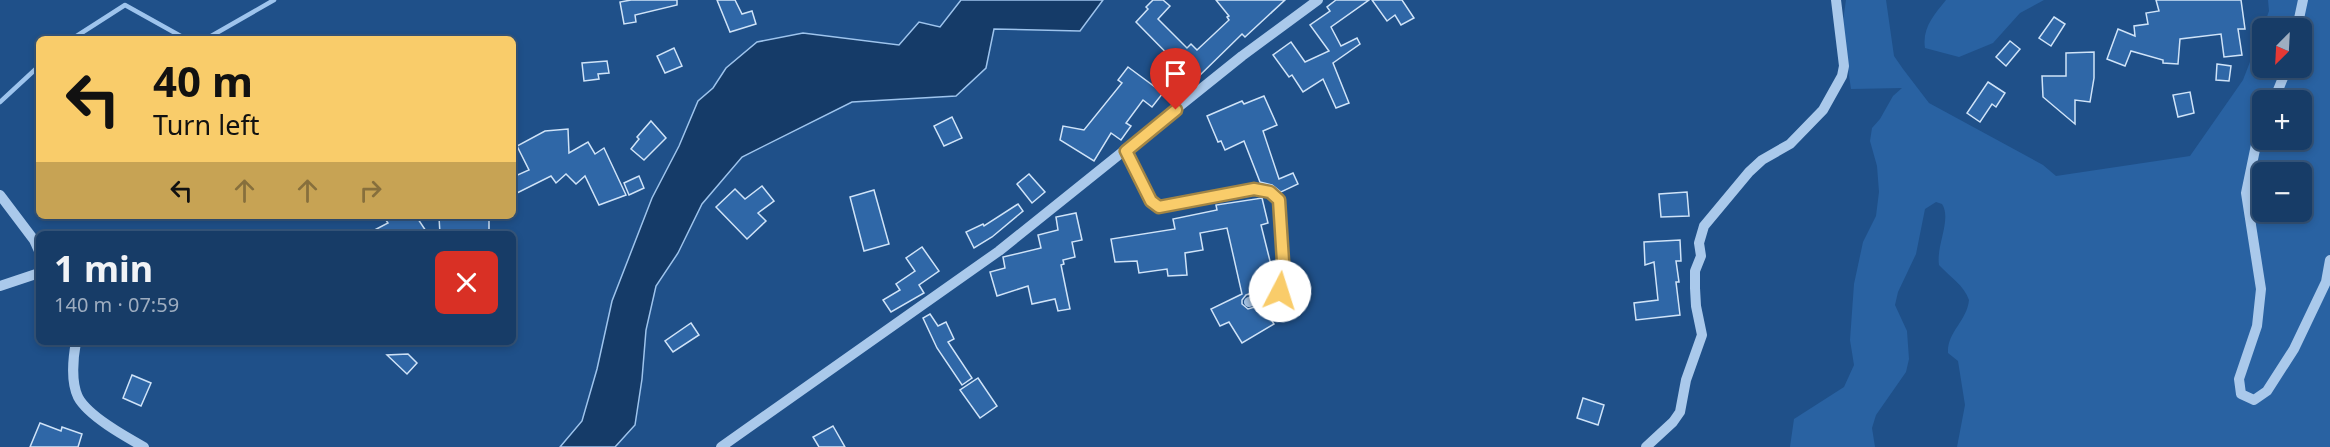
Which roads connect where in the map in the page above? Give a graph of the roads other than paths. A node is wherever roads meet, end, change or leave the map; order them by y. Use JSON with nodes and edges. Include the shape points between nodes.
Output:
{"nodes":[{"id":1,"x":1318,"y":0,"type":"edge"},
{"id":2,"x":1836,"y":0,"type":"edge"},
{"id":3,"x":2303,"y":0,"type":"edge"},
{"id":4,"x":2299,"y":18,"type":"edge"},
{"id":5,"x":2255,"y":150,"type":"edge"},
{"id":6,"x":1126,"y":151,"type":"junction"},
{"id":7,"x":0,"y":195,"type":"edge"},
{"id":8,"x":36,"y":244,"type":"edge"},
{"id":9,"x":2330,"y":260,"type":"edge"},
{"id":10,"x":36,"y":274,"type":"edge"},
{"id":11,"x":0,"y":286,"type":"edge"},
{"id":12,"x":1249,"y":302,"type":"dead end"},
{"id":13,"x":76,"y":345,"type":"edge"},
{"id":14,"x":144,"y":447,"type":"edge"},
{"id":15,"x":721,"y":447,"type":"edge"},
{"id":16,"x":1646,"y":447,"type":"edge"}],
"edges":[{"from":1,"to":6,"type":"street"},
{"from":2,"to":16,"type":"street","via":[[1842,76],[1823,110],[1790,144],[1756,166],[1704,226],[1695,271],[1702,335],[1686,380],[1680,412]]},
{"from":3,"to":4,"type":"street"},
{"from":5,"to":9,"type":"street","via":[[2246,194],[2261,289],[2257,327],[2239,380],[2241,394],[2254,400],[2267,392],[2294,350],[2326,282]]},
{"from":6,"to":12,"type":"street","via":[[1151,201],[1159,207],[1254,189],[1270,192],[1279,200],[1284,277],[1280,291]]},
{"from":6,"to":15,"type":"street","via":[[999,251]]},
{"from":7,"to":8,"type":"street"},
{"from":10,"to":11,"type":"street"},
{"from":13,"to":14,"type":"street","via":[[74,386],[79,399],[111,429]]}]}
